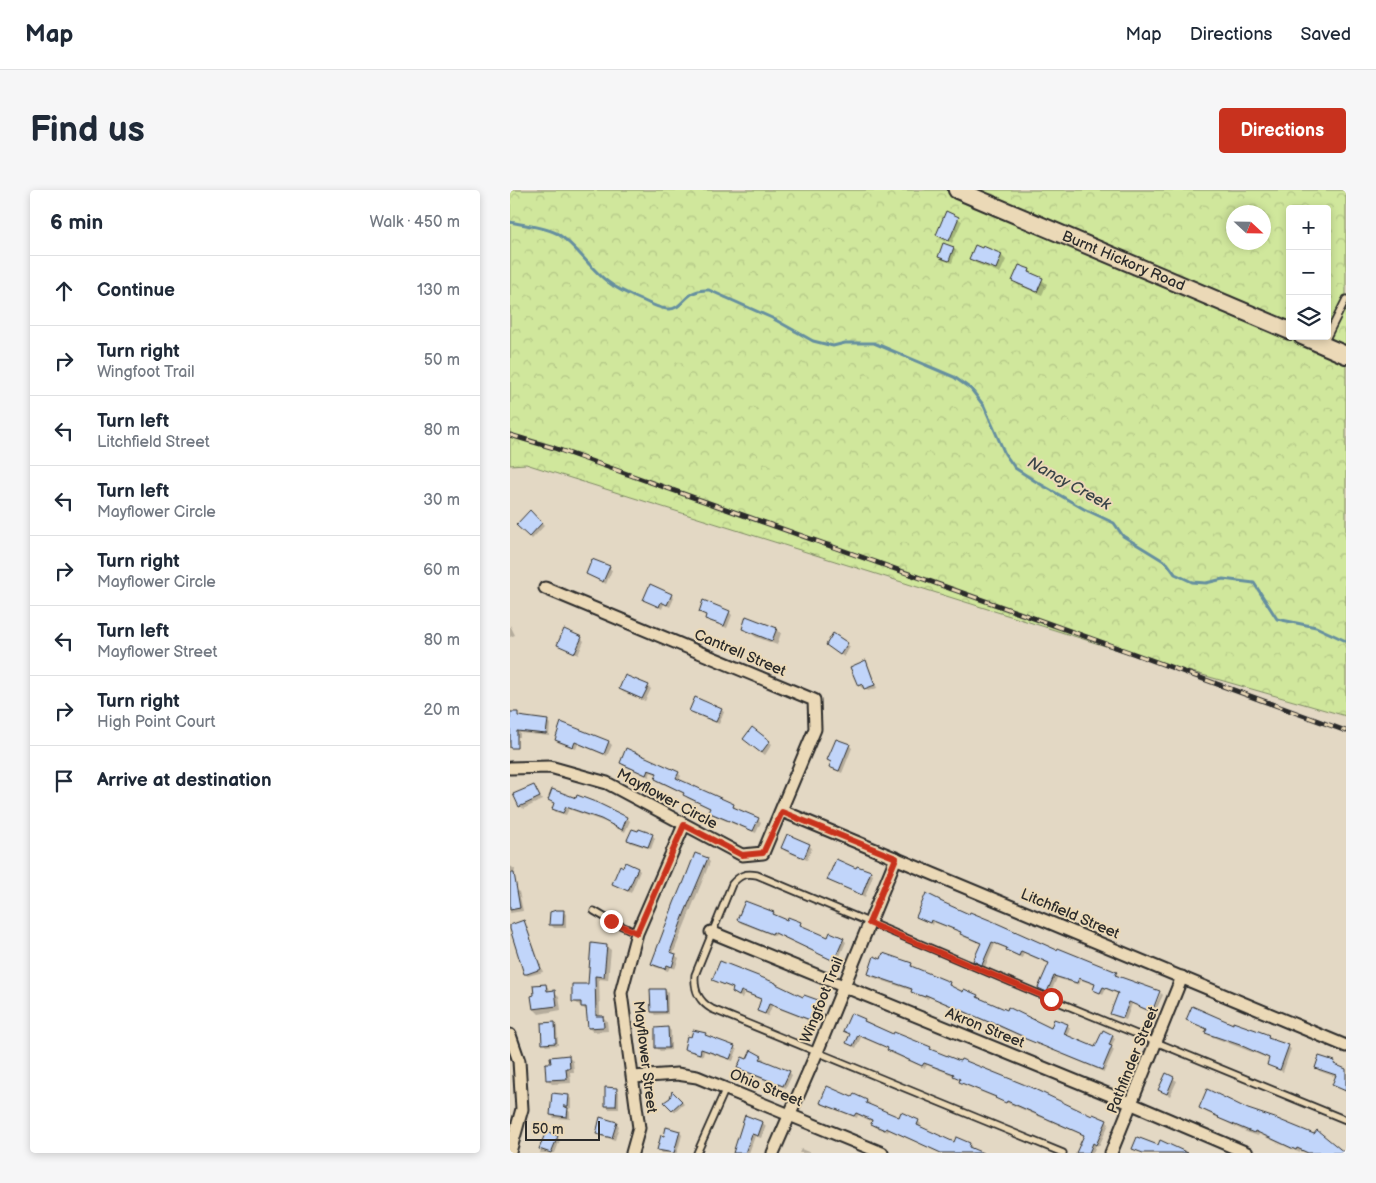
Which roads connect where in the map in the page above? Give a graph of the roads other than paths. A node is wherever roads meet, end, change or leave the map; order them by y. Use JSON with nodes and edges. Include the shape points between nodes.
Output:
{"nodes":[{"id":1,"x":957,"y":190,"type":"edge"},
{"id":2,"x":1346,"y":299,"type":"edge"},
{"id":3,"x":1286,"y":329,"type":"edge"},
{"id":4,"x":1311,"y":340,"type":"edge"},
{"id":5,"x":1323,"y":345,"type":"junction"},
{"id":6,"x":1346,"y":355,"type":"edge"},
{"id":7,"x":545,"y":588,"type":"dead end"},
{"id":8,"x":510,"y":768,"type":"edge"},
{"id":9,"x":782,"y":812,"type":"junction"},
{"id":10,"x":684,"y":825,"type":"junction"},
{"id":11,"x":896,"y":858,"type":"junction"},
{"id":12,"x":594,"y":911,"type":"dead end"},
{"id":13,"x":869,"y":923,"type":"junction"},
{"id":14,"x":712,"y":932,"type":"junction"},
{"id":15,"x":637,"y":933,"type":"junction"},
{"id":16,"x":1182,"y":977,"type":"junction"},
{"id":17,"x":844,"y":987,"type":"junction"},
{"id":18,"x":510,"y":1035,"type":"edge"},
{"id":19,"x":1156,"y":1042,"type":"junction"},
{"id":20,"x":1346,"y":1046,"type":"edge"},
{"id":21,"x":817,"y":1052,"type":"junction"},
{"id":22,"x":633,"y":1077,"type":"junction"},
{"id":23,"x":726,"y":1088,"type":"junction"},
{"id":24,"x":1132,"y":1104,"type":"junction"},
{"id":25,"x":790,"y":1114,"type":"junction"},
{"id":26,"x":1346,"y":1120,"type":"edge"},
{"id":27,"x":510,"y":1152,"type":"edge"},
{"id":28,"x":632,"y":1153,"type":"edge"},
{"id":29,"x":697,"y":1153,"type":"edge"},
{"id":30,"x":773,"y":1153,"type":"edge"},
{"id":31,"x":882,"y":1153,"type":"edge"},
{"id":32,"x":1063,"y":1153,"type":"edge"},
{"id":33,"x":1111,"y":1153,"type":"edge"},
{"id":34,"x":1247,"y":1153,"type":"edge"}],
"edges":[{"from":1,"to":3,"type":"main road","name":"Burnt Hickory Road"},
{"from":2,"to":5,"type":"lane"},
{"from":4,"to":5,"type":"main road"},
{"from":5,"to":6,"type":"main road"},
{"from":7,"to":9,"type":"street","name":"Cantrell Street","via":[[814,700],[815,729]]},
{"from":8,"to":10,"type":"street","name":"Mayflower Circle","via":[[550,767],[607,783]]},
{"from":9,"to":10,"type":"street","name":"Mayflower Circle","via":[[763,853],[742,855]]},
{"from":9,"to":11,"type":"street","name":"Litchfield Street"},
{"from":10,"to":15,"type":"street","name":"Mayflower Street"},
{"from":11,"to":13,"type":"street","name":"Wingfoot Trail"},
{"from":11,"to":16,"type":"street","name":"Litchfield Street"},
{"from":12,"to":15,"type":"lane"},
{"from":13,"to":14,"type":"lane","via":[[748,873],[739,876],[732,884]]},
{"from":13,"to":17,"type":"street","name":"Wingfoot Trail"},
{"from":13,"to":19,"type":"lane"},
{"from":14,"to":17,"type":"street","name":"Akron Street"},
{"from":14,"to":21,"type":"lane","via":[[695,975],[694,986],[705,1005]]},
{"from":15,"to":22,"type":"street","name":"Mayflower Street","via":[[621,992]]},
{"from":16,"to":19,"type":"street","name":"Pathfinder Street"},
{"from":16,"to":20,"type":"street","name":"Litchfield Street"},
{"from":17,"to":21,"type":"street","name":"Wingfoot Trail"},
{"from":17,"to":24,"type":"street","name":"Akron Street"},
{"from":18,"to":27,"type":"street","via":[[519,1061],[522,1109]]},
{"from":19,"to":24,"type":"street","name":"Pathfinder Street"},
{"from":19,"to":26,"type":"lane"},
{"from":21,"to":25,"type":"street","name":"Wingfoot Trail"},
{"from":21,"to":32,"type":"lane"},
{"from":22,"to":23,"type":"street","name":"Ohio Street","via":[[689,1075]]},
{"from":22,"to":28,"type":"street","name":"Mayflower Street","via":[[639,1128]]},
{"from":23,"to":25,"type":"street","name":"Ohio Street"},
{"from":23,"to":29,"type":"lane"},
{"from":24,"to":33,"type":"street","name":"Pathfinder Street"},
{"from":24,"to":34,"type":"street","name":"Akron Street"},
{"from":25,"to":30,"type":"street","name":"Wingfoot Trail"},
{"from":25,"to":31,"type":"street","name":"Ohio Street"}]}
